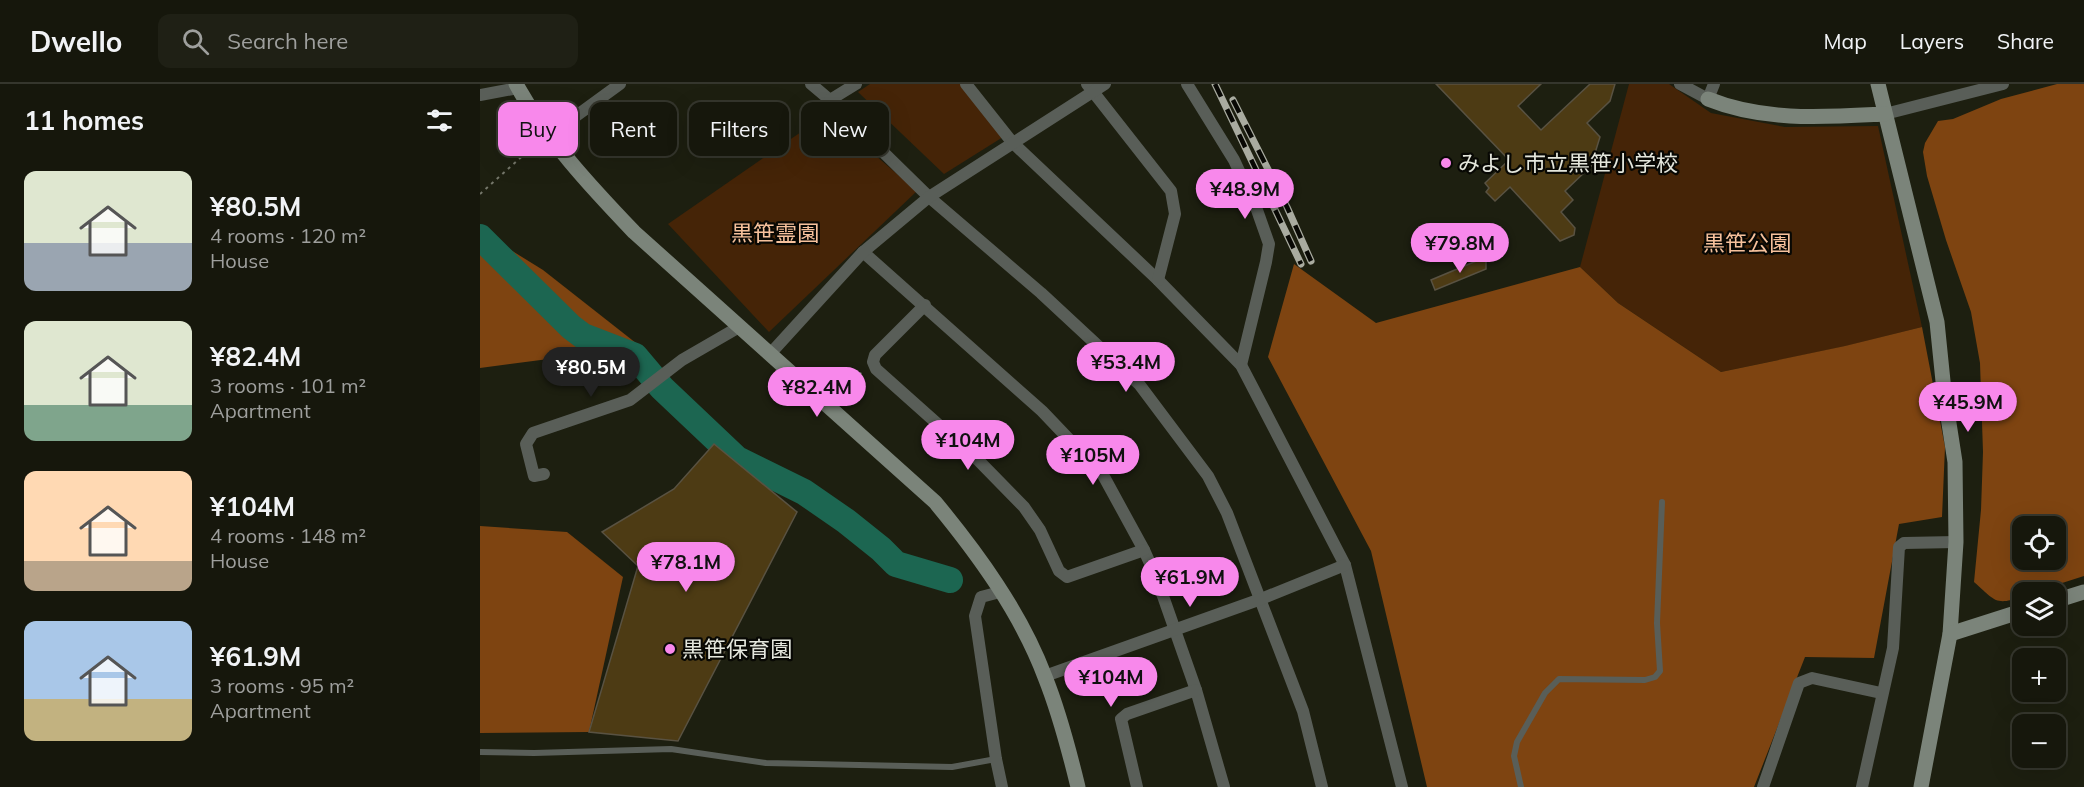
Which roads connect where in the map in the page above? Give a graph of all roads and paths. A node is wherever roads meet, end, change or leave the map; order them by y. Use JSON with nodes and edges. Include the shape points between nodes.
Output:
{"nodes":[{"id":1,"x":620,"y":84,"type":"edge"},
{"id":2,"x":811,"y":84,"type":"edge"},
{"id":3,"x":856,"y":84,"type":"edge"},
{"id":4,"x":966,"y":84,"type":"edge"},
{"id":5,"x":1105,"y":84,"type":"edge"},
{"id":6,"x":1187,"y":84,"type":"edge"},
{"id":7,"x":1680,"y":84,"type":"edge"},
{"id":8,"x":1878,"y":84,"type":"edge"},
{"id":9,"x":2003,"y":84,"type":"edge"},
{"id":10,"x":517,"y":86,"type":"edge"},
{"id":11,"x":1089,"y":88,"type":"edge"},
{"id":12,"x":1711,"y":91,"type":"edge"},
{"id":13,"x":480,"y":95,"type":"edge"},
{"id":14,"x":830,"y":100,"type":"junction"},
{"id":15,"x":528,"y":102,"type":"edge"},
{"id":16,"x":1886,"y":114,"type":"junction"},
{"id":17,"x":578,"y":115,"type":"edge"},
{"id":18,"x":1012,"y":142,"type":"junction"},
{"id":19,"x":521,"y":156,"type":"edge"},
{"id":20,"x":567,"y":156,"type":"edge"},
{"id":21,"x":480,"y":194,"type":"edge"},
{"id":22,"x":929,"y":197,"type":"junction"},
{"id":23,"x":863,"y":252,"type":"junction"},
{"id":24,"x":1158,"y":280,"type":"junction"},
{"id":25,"x":925,"y":305,"type":"junction"},
{"id":26,"x":739,"y":327,"type":"junction"},
{"id":27,"x":770,"y":354,"type":"junction"},
{"id":28,"x":873,"y":362,"type":"junction"},
{"id":29,"x":1241,"y":365,"type":"junction"},
{"id":30,"x":828,"y":406,"type":"junction"},
{"id":31,"x":544,"y":474,"type":"dead end"},
{"id":32,"x":1662,"y":502,"type":"dead end"},
{"id":33,"x":1956,"y":542,"type":"junction"},
{"id":34,"x":1144,"y":550,"type":"junction"},
{"id":35,"x":1345,"y":565,"type":"junction"},
{"id":36,"x":1000,"y":592,"type":"junction"},
{"id":37,"x":2084,"y":592,"type":"edge"},
{"id":38,"x":2066,"y":598,"type":"edge"},
{"id":39,"x":1261,"y":599,"type":"junction"},
{"id":40,"x":2012,"y":614,"type":"edge"},
{"id":41,"x":1174,"y":630,"type":"junction"},
{"id":42,"x":1950,"y":634,"type":"junction"},
{"id":43,"x":1045,"y":676,"type":"junction"},
{"id":44,"x":1196,"y":690,"type":"junction"},
{"id":45,"x":1881,"y":693,"type":"junction"},
{"id":46,"x":480,"y":752,"type":"edge"},
{"id":47,"x":996,"y":759,"type":"junction"},
{"id":48,"x":1002,"y":787,"type":"edge"},
{"id":49,"x":1078,"y":787,"type":"edge"},
{"id":50,"x":1137,"y":787,"type":"edge"},
{"id":51,"x":1224,"y":787,"type":"edge"},
{"id":52,"x":1322,"y":787,"type":"edge"},
{"id":53,"x":1402,"y":787,"type":"edge"},
{"id":54,"x":1521,"y":787,"type":"edge"},
{"id":55,"x":1764,"y":787,"type":"edge"},
{"id":56,"x":1862,"y":787,"type":"edge"},
{"id":57,"x":1921,"y":787,"type":"edge"}],
"edges":[{"from":1,"to":17,"type":"street"},
{"from":2,"to":14,"type":"street"},
{"from":3,"to":14,"type":"street"},
{"from":4,"to":18,"type":"street"},
{"from":5,"to":11,"type":"street"},
{"from":6,"to":29,"type":"street","via":[[1234,160],[1269,244]]},
{"from":7,"to":12,"type":"street"},
{"from":8,"to":16,"type":"street"},
{"from":9,"to":16,"type":"street"},
{"from":10,"to":13,"type":"street"},
{"from":10,"to":15,"type":"street"},
{"from":11,"to":18,"type":"street"},
{"from":11,"to":24,"type":"street","via":[[1171,191],[1175,214]]},
{"from":12,"to":16,"type":"street","via":[[1734,108],[1769,115]]},
{"from":14,"to":22,"type":"street"},
{"from":16,"to":33,"type":"street","via":[[1937,322],[1956,462]]},
{"from":18,"to":22,"type":"street"},
{"from":18,"to":24,"type":"street"},
{"from":19,"to":21,"type":"path"},
{"from":20,"to":26,"type":"street","via":[[627,225]]},
{"from":22,"to":23,"type":"street"},
{"from":22,"to":39,"type":"street","via":[[1139,384],[1208,476]]},
{"from":23,"to":25,"type":"street"},
{"from":23,"to":27,"type":"street"},
{"from":24,"to":29,"type":"street"},
{"from":25,"to":28,"type":"street"},
{"from":25,"to":34,"type":"street","via":[[1042,411],[1103,475]]},
{"from":26,"to":27,"type":"street"},
{"from":26,"to":31,"type":"street","via":[[682,360],[630,400],[533,434],[526,444],[534,476]]},
{"from":27,"to":30,"type":"street"},
{"from":28,"to":30,"type":"path"},
{"from":28,"to":34,"type":"street","via":[[1024,507],[1040,530],[1059,572],[1067,577]]},
{"from":29,"to":35,"type":"street"},
{"from":30,"to":36,"type":"street","via":[[935,502],[985,565]]},
{"from":32,"to":54,"type":"lane","via":[[1657,623],[1660,671],[1645,680],[1559,679],[1545,693],[1517,742],[1514,756]]},
{"from":33,"to":42,"type":"street"},
{"from":33,"to":45,"type":"street","via":[[1904,543],[1899,547],[1893,648]]},
{"from":34,"to":41,"type":"street"},
{"from":35,"to":39,"type":"street"},
{"from":35,"to":53,"type":"street"},
{"from":36,"to":43,"type":"street"},
{"from":36,"to":47,"type":"street","via":[[981,597],[975,616]]},
{"from":37,"to":38,"type":"street"},
{"from":39,"to":41,"type":"street"},
{"from":39,"to":52,"type":"street","via":[[1303,711]]},
{"from":40,"to":42,"type":"street"},
{"from":41,"to":43,"type":"street"},
{"from":41,"to":44,"type":"street"},
{"from":42,"to":57,"type":"street"},
{"from":43,"to":49,"type":"street"},
{"from":44,"to":50,"type":"street","via":[[1121,719]]},
{"from":44,"to":51,"type":"street"},
{"from":45,"to":55,"type":"street","via":[[1812,678],[1799,683]]},
{"from":45,"to":56,"type":"street"},
{"from":46,"to":47,"type":"lane","via":[[671,749],[766,763],[952,767]]},
{"from":47,"to":48,"type":"street"}]}
